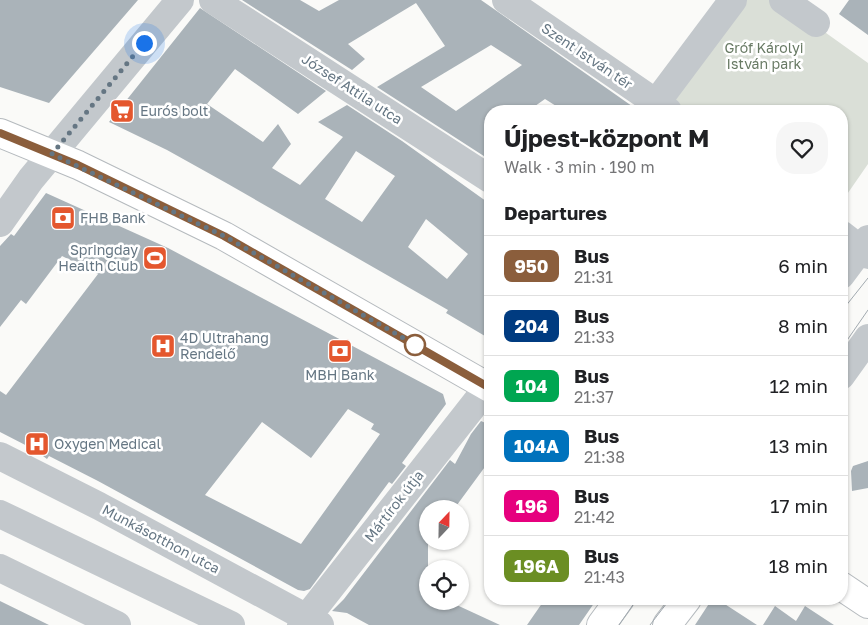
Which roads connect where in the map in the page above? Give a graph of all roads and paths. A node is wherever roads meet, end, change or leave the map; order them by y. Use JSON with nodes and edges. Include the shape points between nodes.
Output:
{"nodes":[{"id":1,"x":180,"y":0,"type":"edge"},
{"id":2,"x":214,"y":0,"type":"edge"},
{"id":3,"x":506,"y":0,"type":"edge"},
{"id":4,"x":733,"y":0,"type":"edge"},
{"id":5,"x":783,"y":0,"type":"edge"},
{"id":6,"x":816,"y":23,"type":"dead end"},
{"id":7,"x":659,"y":105,"type":"edge"},
{"id":8,"x":663,"y":105,"type":"edge"},
{"id":9,"x":0,"y":134,"type":"edge"},
{"id":10,"x":52,"y":154,"type":"junction"},
{"id":11,"x":484,"y":174,"type":"edge"},
{"id":12,"x":0,"y":223,"type":"edge"},
{"id":13,"x":859,"y":244,"type":"edge"},
{"id":14,"x":848,"y":263,"type":"edge"},
{"id":15,"x":868,"y":338,"type":"edge"},
{"id":16,"x":848,"y":366,"type":"edge"},
{"id":17,"x":484,"y":385,"type":"edge"},
{"id":18,"x":484,"y":394,"type":"edge"},
{"id":19,"x":0,"y":456,"type":"edge"},
{"id":20,"x":0,"y":514,"type":"edge"},
{"id":21,"x":0,"y":568,"type":"edge"},
{"id":22,"x":848,"y":591,"type":"edge"},
{"id":23,"x":868,"y":604,"type":"edge"},
{"id":24,"x":616,"y":605,"type":"edge"},
{"id":25,"x":682,"y":605,"type":"edge"},
{"id":26,"x":309,"y":622,"type":"edge"},
{"id":27,"x":117,"y":625,"type":"edge"},
{"id":28,"x":231,"y":625,"type":"edge"},
{"id":29,"x":601,"y":625,"type":"edge"},
{"id":30,"x":667,"y":625,"type":"edge"}],
"edges":[{"from":1,"to":10,"type":"street"},
{"from":2,"to":11,"type":"street","name":"József Attila utca"},
{"from":3,"to":7,"type":"street","name":"Szent István tér"},
{"from":4,"to":8,"type":"street"},
{"from":5,"to":6,"type":"street"},
{"from":9,"to":10,"type":"main road"},
{"from":10,"to":12,"type":"street"},
{"from":10,"to":17,"type":"main road","via":[[224,236]]},
{"from":13,"to":14,"type":"street"},
{"from":15,"to":16,"type":"street"},
{"from":18,"to":26,"type":"street","name":"Mártírok útja"},
{"from":19,"to":26,"type":"street","name":"Munkásotthon utca"},
{"from":20,"to":28,"type":"street"},
{"from":21,"to":27,"type":"street"},
{"from":22,"to":23,"type":"main road"},
{"from":24,"to":29,"type":"main road"},
{"from":25,"to":30,"type":"main road"}]}
